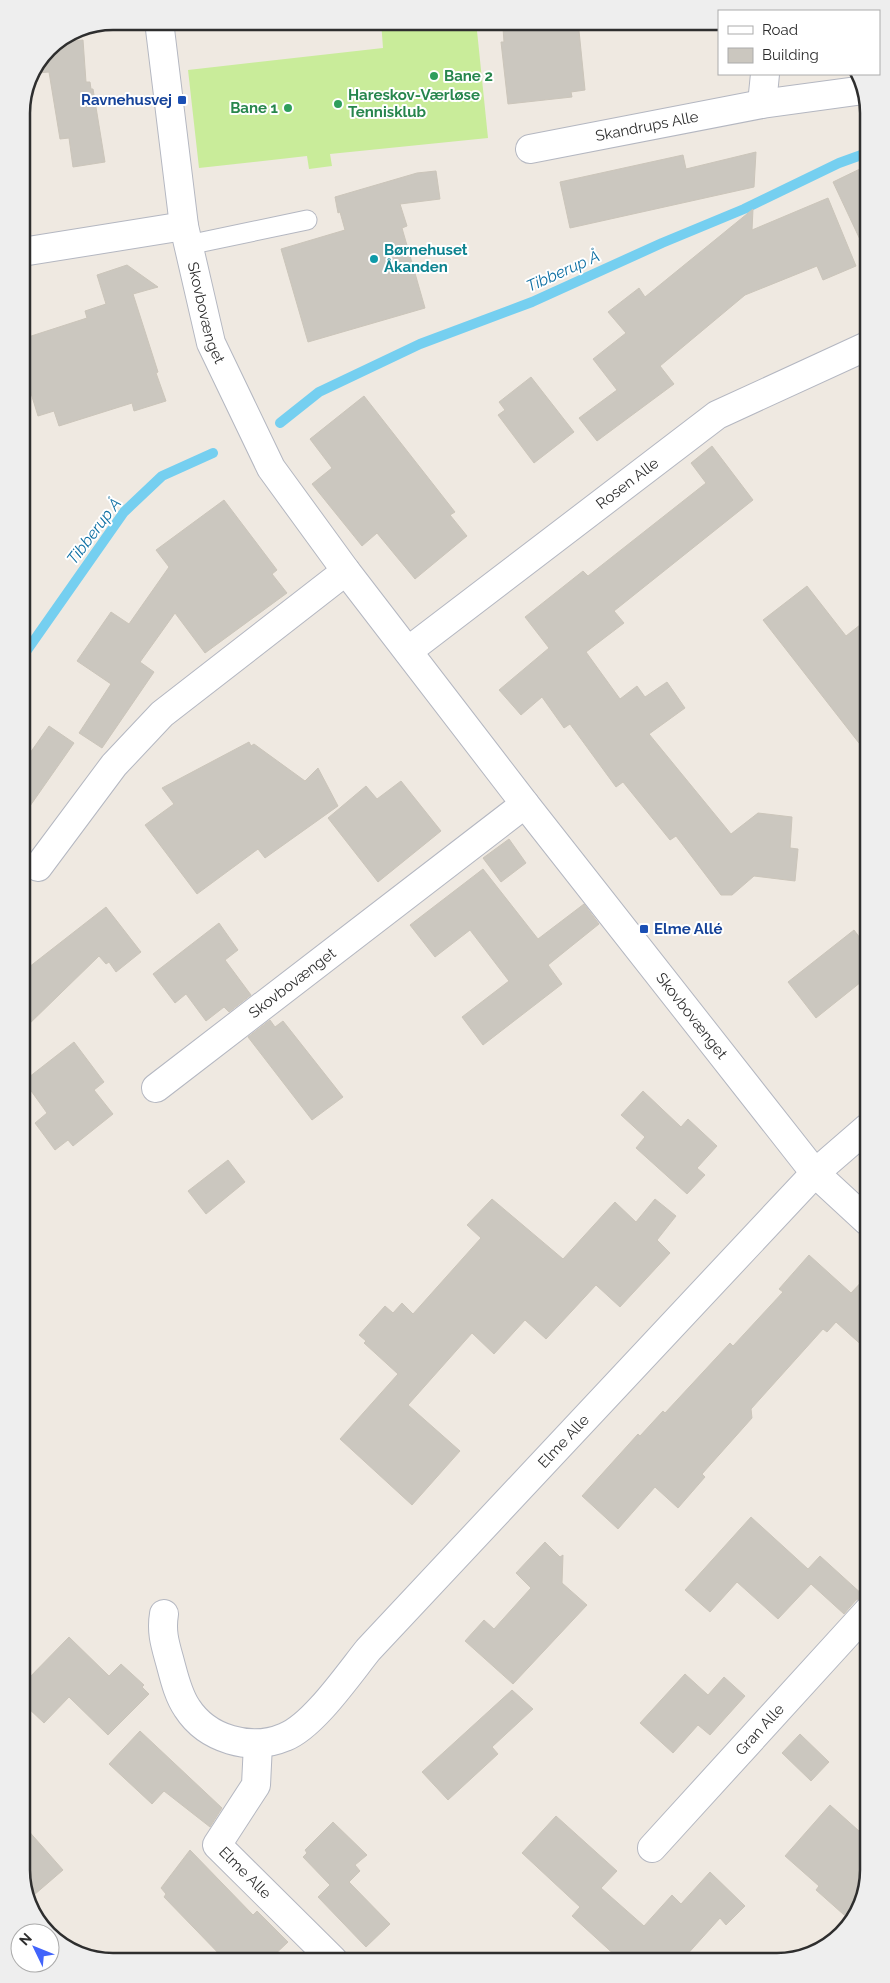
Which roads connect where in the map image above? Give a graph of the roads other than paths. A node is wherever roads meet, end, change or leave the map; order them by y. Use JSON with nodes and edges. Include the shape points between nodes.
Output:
{"nodes":[{"id":1,"x":160,"y":30,"type":"edge"},
{"id":2,"x":765,"y":75,"type":"edge"},
{"id":3,"x":857,"y":91,"type":"edge"},
{"id":4,"x":762,"y":104,"type":"junction"},
{"id":5,"x":530,"y":149,"type":"dead end"},
{"id":6,"x":307,"y":220,"type":"dead end"},
{"id":7,"x":186,"y":236,"type":"junction"},
{"id":8,"x":30,"y":251,"type":"edge"},
{"id":9,"x":860,"y":349,"type":"edge"},
{"id":10,"x":346,"y":571,"type":"junction"},
{"id":11,"x":408,"y":651,"type":"junction"},
{"id":12,"x":526,"y":804,"type":"junction"},
{"id":13,"x":38,"y":867,"type":"dead end"},
{"id":14,"x":156,"y":1088,"type":"dead end"},
{"id":15,"x":860,"y":1134,"type":"edge"},
{"id":16,"x":815,"y":1173,"type":"junction"},
{"id":17,"x":860,"y":1215,"type":"edge"},
{"id":18,"x":164,"y":1614,"type":"dead end"},
{"id":19,"x":860,"y":1620,"type":"edge"},
{"id":20,"x":258,"y":1744,"type":"junction"},
{"id":21,"x":652,"y":1848,"type":"dead end"},
{"id":22,"x":326,"y":1953,"type":"edge"}],
"edges":[{"from":1,"to":7,"type":"street","name":"Skovbovænget"},
{"from":2,"to":4,"type":"street"},
{"from":3,"to":4,"type":"street","name":"Skandrups Alle"},
{"from":4,"to":5,"type":"street","name":"Skandrups Alle"},
{"from":6,"to":7,"type":"lane"},
{"from":7,"to":8,"type":"street"},
{"from":7,"to":10,"type":"street","name":"Skovbovænget","via":[[211,343],[271,468]]},
{"from":9,"to":11,"type":"street","name":"Rosen Alle","via":[[717,415]]},
{"from":10,"to":11,"type":"street","name":"Skovbovænget"},
{"from":10,"to":13,"type":"street","via":[[162,714],[114,765]]},
{"from":11,"to":12,"type":"street","name":"Skovbovænget"},
{"from":12,"to":14,"type":"street","name":"Skovbovænget"},
{"from":12,"to":16,"type":"street","name":"Skovbovænget"},
{"from":15,"to":16,"type":"street","name":"Elme Alle"},
{"from":16,"to":17,"type":"street","name":"Skovbovænget"},
{"from":16,"to":20,"type":"street","name":"Elme Alle","via":[[368,1650],[308,1722],[285,1737]]},
{"from":18,"to":20,"type":"street","name":"Elme Alle","via":[[162,1630],[175,1683],[186,1708],[205,1728],[230,1741]]},
{"from":19,"to":21,"type":"street","name":"Gran Alle"},
{"from":20,"to":22,"type":"street","name":"Elme Alle","via":[[256,1785],[217,1845]]}]}
